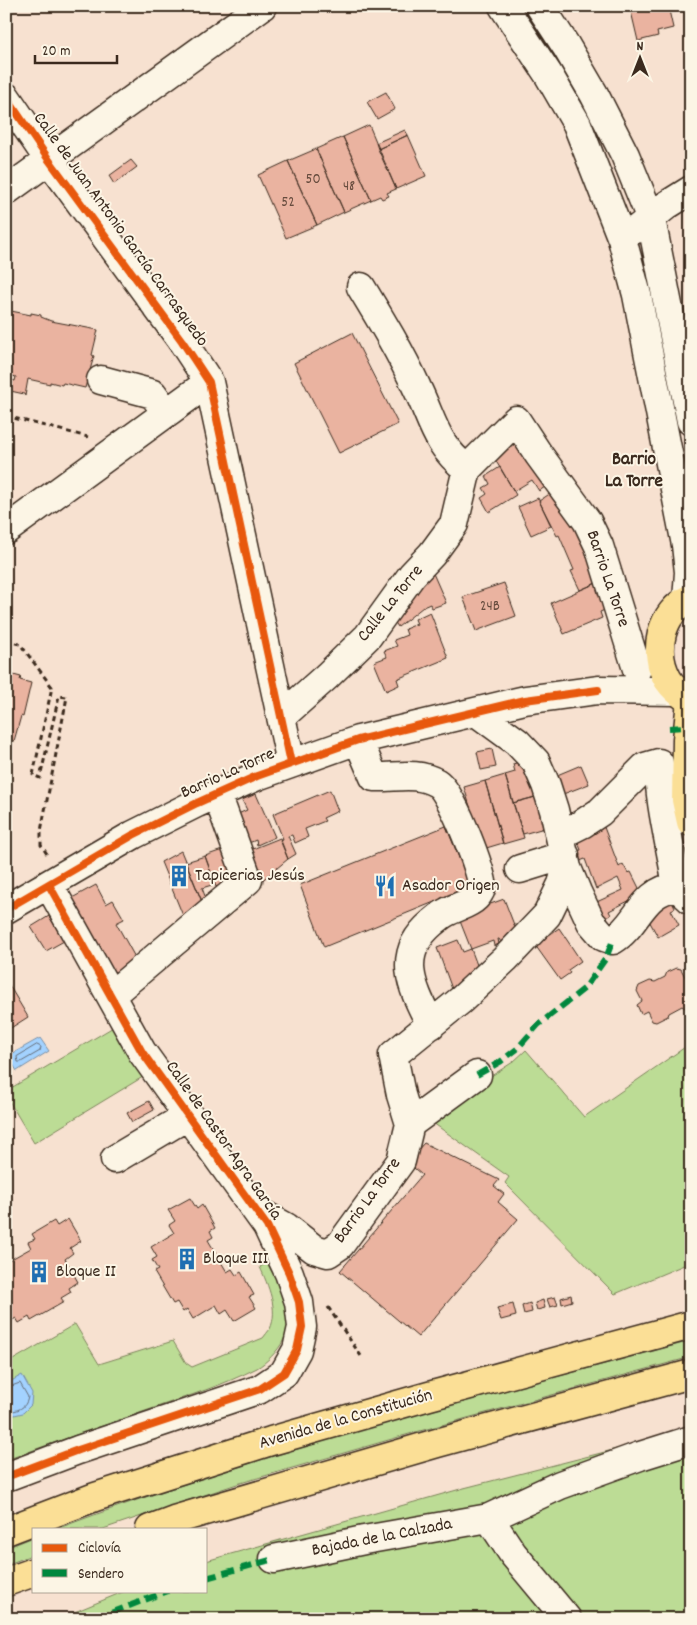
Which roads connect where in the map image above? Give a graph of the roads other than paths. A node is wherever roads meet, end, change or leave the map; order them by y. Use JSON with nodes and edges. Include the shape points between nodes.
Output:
{"nodes":[{"id":1,"x":262,"y":6,"type":"edge"},
{"id":2,"x":503,"y":6,"type":"edge"},
{"id":3,"x":540,"y":6,"type":"edge"},
{"id":4,"x":6,"y":97,"type":"edge"},
{"id":5,"x":49,"y":160,"type":"junction"},
{"id":6,"x":691,"y":190,"type":"edge"},
{"id":7,"x":6,"y":191,"type":"edge"},
{"id":8,"x":651,"y":219,"type":"junction"},
{"id":9,"x":622,"y":239,"type":"junction"},
{"id":10,"x":361,"y":287,"type":"dead end"},
{"id":11,"x":101,"y":380,"type":"dead end"},
{"id":12,"x":209,"y":382,"type":"junction"},
{"id":13,"x":166,"y":412,"type":"junction"},
{"id":14,"x":691,"y":421,"type":"edge"},
{"id":15,"x":467,"y":469,"type":"junction"},
{"id":16,"x":9,"y":524,"type":"edge"},
{"id":17,"x":689,"y":599,"type":"edge"},
{"id":18,"x":648,"y":662,"type":"junction"},
{"id":19,"x":598,"y":690,"type":"junction"},
{"id":20,"x":686,"y":698,"type":"edge"},
{"id":21,"x":476,"y":712,"type":"junction"},
{"id":22,"x":281,"y":717,"type":"junction"},
{"id":23,"x":358,"y":740,"type":"junction"},
{"id":24,"x":291,"y":763,"type":"junction"},
{"id":25,"x":217,"y":794,"type":"junction"},
{"id":26,"x":691,"y":822,"type":"edge"},
{"id":27,"x":564,"y":853,"type":"junction"},
{"id":28,"x":520,"y":869,"type":"dead end"},
{"id":29,"x":49,"y":885,"type":"junction"},
{"id":30,"x":684,"y":894,"type":"edge"},
{"id":31,"x":7,"y":908,"type":"edge"},
{"id":32,"x":111,"y":995,"type":"junction"},
{"id":33,"x":431,"y":1025,"type":"junction"},
{"id":34,"x":477,"y":1075,"type":"dead end"},
{"id":35,"x":189,"y":1116,"type":"junction"},
{"id":36,"x":410,"y":1124,"type":"junction"},
{"id":37,"x":115,"y":1159,"type":"dead end"},
{"id":38,"x":257,"y":1211,"type":"junction"},
{"id":39,"x":691,"y":1325,"type":"edge"},
{"id":40,"x":691,"y":1374,"type":"edge"},
{"id":41,"x":691,"y":1440,"type":"edge"},
{"id":42,"x":6,"y":1477,"type":"edge"},
{"id":43,"x":489,"y":1518,"type":"junction"},
{"id":44,"x":153,"y":1528,"type":"edge"},
{"id":45,"x":6,"y":1531,"type":"edge"},
{"id":46,"x":274,"y":1559,"type":"dead end"},
{"id":47,"x":32,"y":1573,"type":"edge"},
{"id":48,"x":6,"y":1582,"type":"edge"},
{"id":49,"x":567,"y":1619,"type":"edge"}],
"edges":[{"from":1,"to":5,"type":"street"},
{"from":2,"to":9,"type":"street","via":[[577,124]]},
{"from":3,"to":8,"type":"street","via":[[594,94],[625,155]]},
{"from":4,"to":5,"type":"street","name":"Calle de Juan Antonio García Carrasquedo"},
{"from":5,"to":7,"type":"street"},
{"from":5,"to":12,"type":"street","name":"Calle de Juan Antonio García Carrasquedo"},
{"from":6,"to":8,"type":"street"},
{"from":8,"to":9,"type":"street"},
{"from":8,"to":14,"type":"street"},
{"from":9,"to":17,"type":"street","via":[[637,295],[686,545]]},
{"from":10,"to":15,"type":"street","via":[[417,388],[438,438]]},
{"from":11,"to":13,"type":"street","via":[[153,394]]},
{"from":12,"to":13,"type":"street"},
{"from":12,"to":22,"type":"street"},
{"from":13,"to":16,"type":"street"},
{"from":15,"to":18,"type":"street","name":"Barrio La Torre","via":[[516,420],[587,521]]},
{"from":15,"to":22,"type":"street","name":"Calle La Torre","via":[[454,524],[438,546],[368,636]]},
{"from":17,"to":18,"type":"main road","name":"Barrio La Torre","via":[[665,624],[659,646]]},
{"from":18,"to":19,"type":"street","name":"Barrio La Torre"},
{"from":18,"to":20,"type":"main road","name":"Barrio La Torre","via":[[662,669],[668,681]]},
{"from":19,"to":20,"type":"street","name":"Barrio La Torre"},
{"from":19,"to":21,"type":"street","name":"Barrio La Torre","via":[[525,700]]},
{"from":20,"to":26,"type":"main road","via":[[686,800]]},
{"from":21,"to":23,"type":"street","name":"Barrio La Torre"},
{"from":21,"to":27,"type":"street","via":[[517,742],[536,762],[546,785]]},
{"from":22,"to":24,"type":"street"},
{"from":23,"to":24,"type":"street","name":"Barrio La Torre"},
{"from":23,"to":33,"type":"street","via":[[374,777],[418,776],[444,789],[475,859],[482,884],[479,894],[445,912],[426,928],[411,952],[409,969],[414,992]]},
{"from":24,"to":25,"type":"street","name":"Barrio La Torre"},
{"from":25,"to":29,"type":"street","name":"Barrio La Torre","via":[[133,835]]},
{"from":25,"to":32,"type":"street","name":"Barrio La Torre","via":[[248,880]]},
{"from":27,"to":28,"type":"street"},
{"from":27,"to":30,"type":"street","via":[[591,922],[604,937],[613,940],[620,936],[644,905],[666,888]]},
{"from":27,"to":30,"type":"street","via":[[582,824],[600,812],[646,767],[659,763],[662,810]]},
{"from":27,"to":33,"type":"street","via":[[562,884],[547,915],[493,971]]},
{"from":29,"to":31,"type":"street","name":"Barrio La Torre"},
{"from":29,"to":32,"type":"street","name":"Calle de Castor Agra García"},
{"from":32,"to":35,"type":"street","name":"Calle de Castor Agra García","via":[[142,1052]]},
{"from":33,"to":36,"type":"street","via":[[393,1055]]},
{"from":34,"to":36,"type":"street"},
{"from":35,"to":37,"type":"street"},
{"from":35,"to":38,"type":"street","name":"Calle de Castor Agra García"},
{"from":36,"to":38,"type":"street","name":"Barrio La Torre","via":[[401,1161],[340,1245],[328,1253],[314,1249],[286,1227]]},
{"from":38,"to":42,"type":"street","name":"Calle de Castor Agra García","via":[[289,1273],[299,1302],[302,1327],[297,1350],[284,1373],[260,1389]]},
{"from":39,"to":45,"type":"main road","name":"Avenida de la Constitución","via":[[271,1441],[95,1497]]},
{"from":40,"to":44,"type":"main road","via":[[437,1443]]},
{"from":41,"to":43,"type":"street","name":"Bajada de la Calzada","via":[[560,1485]]},
{"from":43,"to":46,"type":"street","name":"Bajada de la Calzada"},
{"from":43,"to":49,"type":"street","via":[[512,1554]]},
{"from":47,"to":48,"type":"main road"}]}
